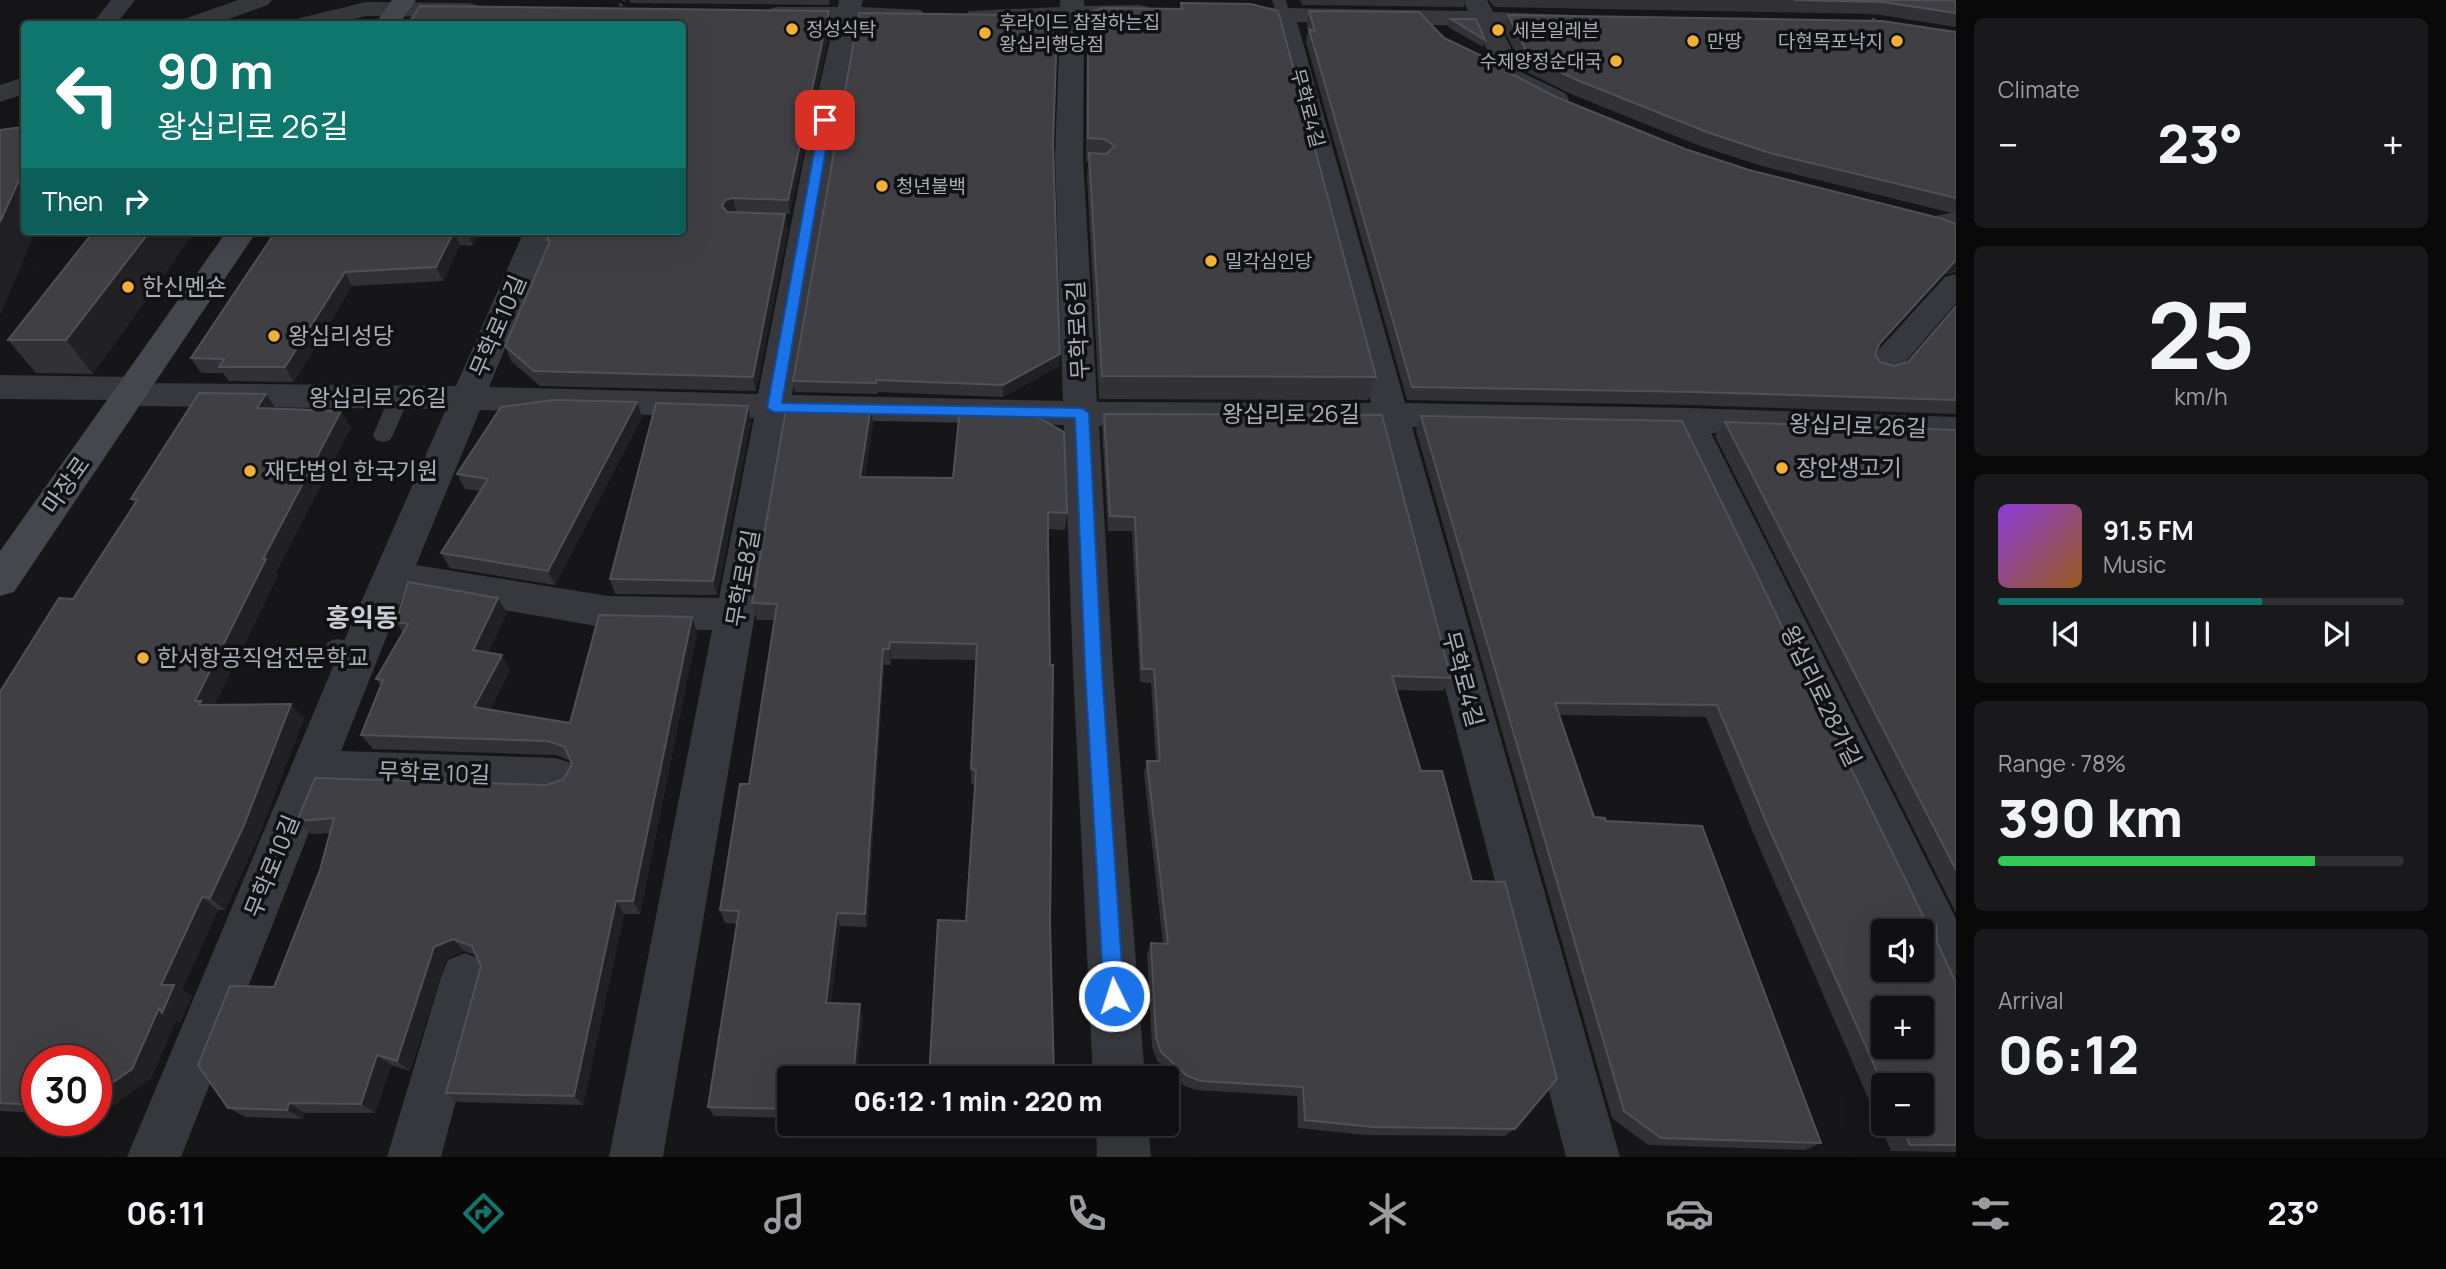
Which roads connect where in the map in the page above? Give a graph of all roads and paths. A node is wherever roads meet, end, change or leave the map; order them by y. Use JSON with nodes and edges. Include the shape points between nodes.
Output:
{"nodes":[{"id":1,"x":123,"y":0,"type":"edge"},
{"id":2,"x":260,"y":0,"type":"edge"},
{"id":3,"x":624,"y":0,"type":"edge"},
{"id":4,"x":1872,"y":0,"type":"edge"},
{"id":5,"x":849,"y":7,"type":"edge"},
{"id":6,"x":1072,"y":7,"type":"edge"},
{"id":7,"x":1281,"y":7,"type":"edge"},
{"id":8,"x":1479,"y":9,"type":"edge"},
{"id":9,"x":396,"y":11,"type":"edge"},
{"id":10,"x":492,"y":11,"type":"edge"},
{"id":11,"x":617,"y":12,"type":"edge"},
{"id":12,"x":753,"y":13,"type":"edge"},
{"id":13,"x":1161,"y":13,"type":"edge"},
{"id":14,"x":1199,"y":14,"type":"edge"},
{"id":15,"x":1424,"y":17,"type":"junction"},
{"id":16,"x":1577,"y":20,"type":"edge"},
{"id":17,"x":106,"y":21,"type":"edge"},
{"id":18,"x":201,"y":21,"type":"edge"},
{"id":19,"x":317,"y":21,"type":"edge"},
{"id":20,"x":1874,"y":24,"type":"edge"},
{"id":21,"x":1448,"y":41,"type":"edge"},
{"id":22,"x":1476,"y":56,"type":"edge"},
{"id":23,"x":1510,"y":72,"type":"junction"},
{"id":24,"x":21,"y":86,"type":"edge"},
{"id":25,"x":0,"y":94,"type":"edge"},
{"id":26,"x":1577,"y":108,"type":"edge"},
{"id":27,"x":239,"y":235,"type":"edge"},
{"id":28,"x":537,"y":235,"type":"edge"},
{"id":29,"x":1956,"y":284,"type":"edge"},
{"id":30,"x":1883,"y":366,"type":"edge"},
{"id":31,"x":0,"y":387,"type":"edge"},
{"id":32,"x":131,"y":391,"type":"junction"},
{"id":33,"x":399,"y":397,"type":"junction"},
{"id":34,"x":467,"y":398,"type":"junction"},
{"id":35,"x":774,"y":408,"type":"junction"},
{"id":36,"x":1082,"y":413,"type":"junction"},
{"id":37,"x":1390,"y":415,"type":"junction"},
{"id":38,"x":1687,"y":420,"type":"junction"},
{"id":39,"x":1956,"y":429,"type":"edge"},
{"id":40,"x":383,"y":435,"type":"dead end"},
{"id":41,"x":5,"y":567,"type":"edge"},
{"id":42,"x":392,"y":576,"type":"junction"},
{"id":43,"x":737,"y":614,"type":"junction"},
{"id":44,"x":312,"y":769,"type":"junction"},
{"id":45,"x":556,"y":777,"type":"dead end"},
{"id":46,"x":1956,"y":970,"type":"edge"},
{"id":47,"x":465,"y":977,"type":"dead end"},
{"id":48,"x":1118,"y":1066,"type":"edge"},
{"id":49,"x":1123,"y":1136,"type":"edge"},
{"id":50,"x":154,"y":1157,"type":"edge"},
{"id":51,"x":414,"y":1157,"type":"edge"},
{"id":52,"x":636,"y":1157,"type":"edge"},
{"id":53,"x":1124,"y":1157,"type":"edge"},
{"id":54,"x":1593,"y":1157,"type":"edge"}],
"edges":[{"from":1,"to":17,"type":"street"},
{"from":2,"to":18,"type":"street"},
{"from":3,"to":11,"type":"path"},
{"from":4,"to":20,"type":"path"},
{"from":5,"to":6,"type":"street","via":[[1016,17]]},
{"from":5,"to":12,"type":"street"},
{"from":5,"to":35,"type":"street","name":"무학로8길","via":[[795,222]]},
{"from":6,"to":13,"type":"street"},
{"from":6,"to":36,"type":"street","name":"무학로6길","via":[[1081,169]]},
{"from":7,"to":14,"type":"street"},
{"from":7,"to":15,"type":"street"},
{"from":7,"to":37,"type":"street","name":"무학로4길"},
{"from":8,"to":15,"type":"street"},
{"from":8,"to":16,"type":"street"},
{"from":8,"to":23,"type":"street"},
{"from":9,"to":10,"type":"street"},
{"from":9,"to":19,"type":"street","via":[[366,9]]},
{"from":15,"to":21,"type":"street"},
{"from":22,"to":23,"type":"street"},
{"from":23,"to":26,"type":"street","via":[[1513,78]]},
{"from":24,"to":25,"type":"street"},
{"from":27,"to":32,"type":"main road","name":"마장로"},
{"from":28,"to":34,"type":"street","name":"무학로10길"},
{"from":29,"to":30,"type":"street"},
{"from":31,"to":32,"type":"street"},
{"from":32,"to":33,"type":"street","name":"왕십리로 26길"},
{"from":32,"to":41,"type":"main road","name":"마장로"},
{"from":33,"to":34,"type":"street","name":"왕십리로 26길"},
{"from":33,"to":40,"type":"lane"},
{"from":34,"to":35,"type":"street","name":"왕십리로 26길"},
{"from":34,"to":42,"type":"street","name":"무학로10길"},
{"from":35,"to":36,"type":"street","name":"왕십리로 26길"},
{"from":35,"to":43,"type":"street","name":"무학로8길"},
{"from":36,"to":37,"type":"street","name":"왕십리로 26길"},
{"from":36,"to":48,"type":"street","name":"무학로6길"},
{"from":37,"to":38,"type":"street","name":"왕십리로 26길"},
{"from":37,"to":54,"type":"street","name":"무학로4길"},
{"from":38,"to":39,"type":"street","name":"왕십리로 26길"},
{"from":38,"to":46,"type":"street","name":"왕십리로28가길"},
{"from":42,"to":43,"type":"street","via":[[608,612]]},
{"from":42,"to":44,"type":"street","name":"무학로10길","via":[[348,649]]},
{"from":43,"to":52,"type":"street","name":"무학로8길"},
{"from":44,"to":45,"type":"street","name":"무학로 10길"},
{"from":44,"to":50,"type":"street","name":"무학로10길"},
{"from":47,"to":51,"type":"street"},
{"from":49,"to":53,"type":"street"}]}
